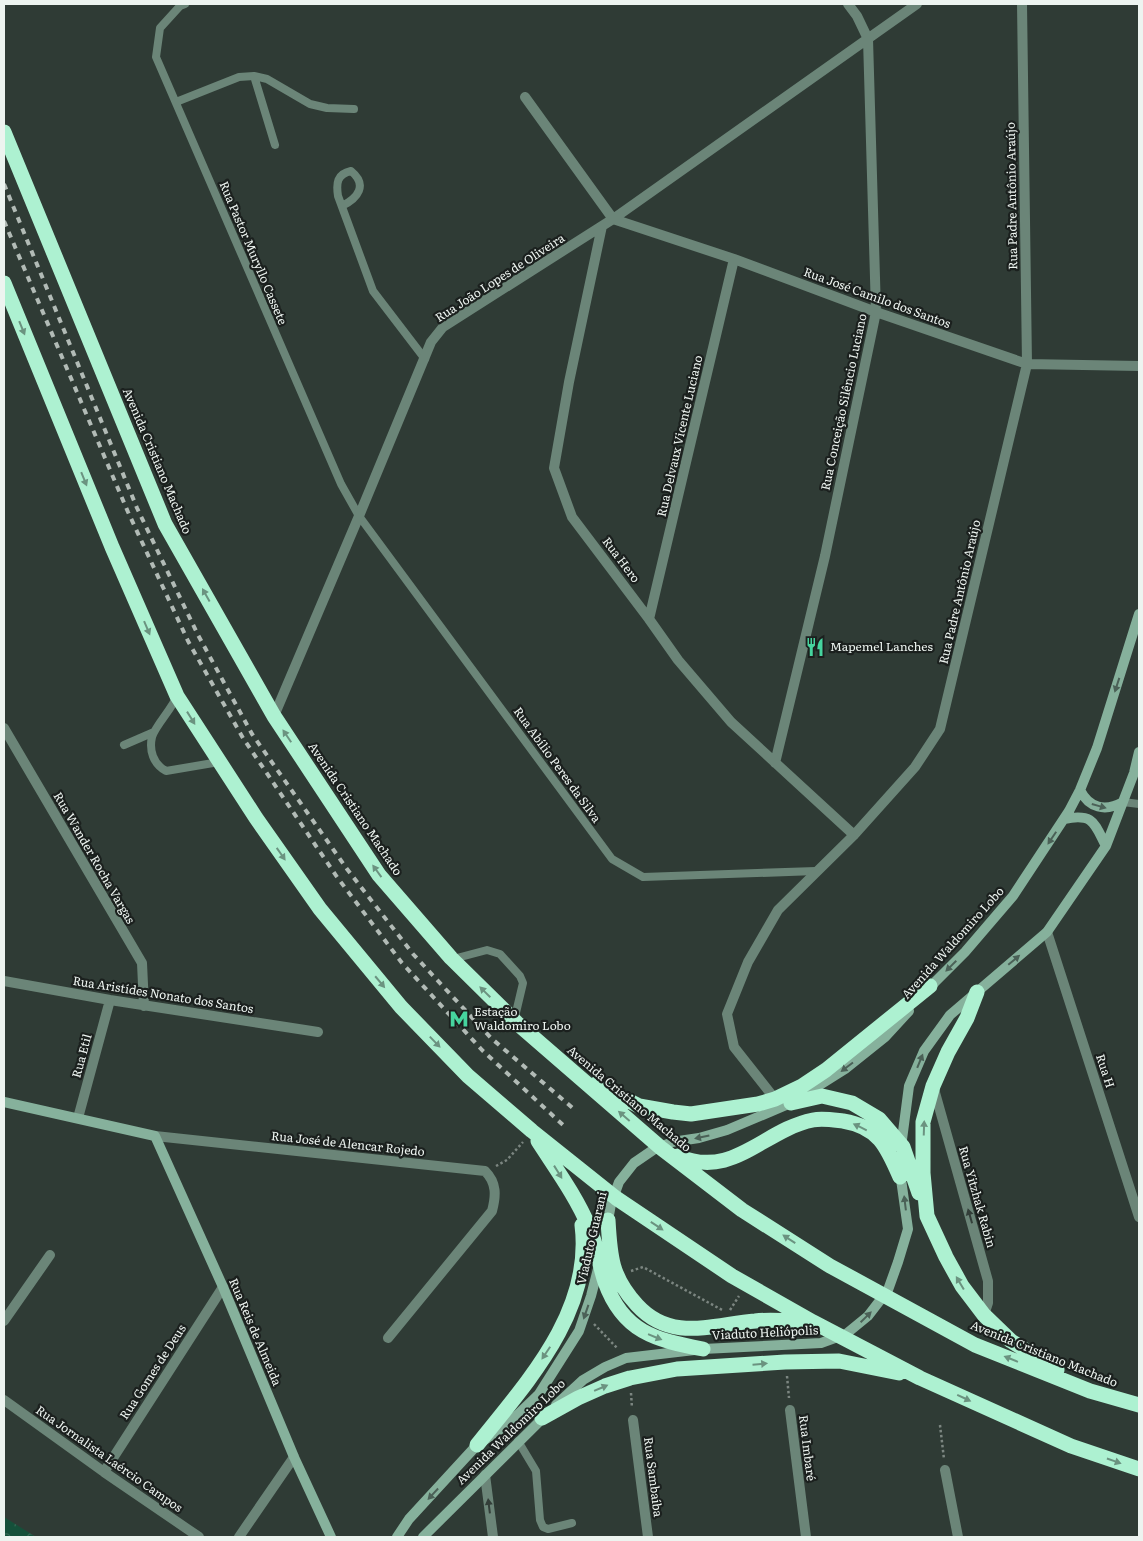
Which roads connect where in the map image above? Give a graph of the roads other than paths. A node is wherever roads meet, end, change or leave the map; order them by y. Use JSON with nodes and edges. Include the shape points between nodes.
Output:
{"nodes":[{"id":1,"x":185,"y":4,"type":"edge"},
{"id":2,"x":848,"y":4,"type":"edge"},
{"id":3,"x":917,"y":4,"type":"edge"},
{"id":4,"x":1022,"y":4,"type":"edge"},
{"id":5,"x":868,"y":38,"type":"junction"},
{"id":6,"x":254,"y":76,"type":"junction"},
{"id":7,"x":525,"y":97,"type":"dead end"},
{"id":8,"x":176,"y":102,"type":"junction"},
{"id":9,"x":354,"y":109,"type":"dead end"},
{"id":10,"x":4,"y":132,"type":"edge"},
{"id":11,"x":275,"y":145,"type":"dead end"},
{"id":12,"x":342,"y":206,"type":"dead end"},
{"id":13,"x":613,"y":219,"type":"junction"},
{"id":14,"x":602,"y":226,"type":"junction"},
{"id":15,"x":734,"y":259,"type":"junction"},
{"id":16,"x":4,"y":283,"type":"edge"},
{"id":17,"x":876,"y":312,"type":"junction"},
{"id":18,"x":425,"y":359,"type":"junction"},
{"id":19,"x":1027,"y":364,"type":"junction"},
{"id":20,"x":1139,"y":366,"type":"edge"},
{"id":21,"x":360,"y":516,"type":"junction"},
{"id":22,"x":1139,"y":614,"type":"edge"},
{"id":23,"x":649,"y":619,"type":"junction"},
{"id":24,"x":1139,"y":623,"type":"edge"},
{"id":25,"x":1132,"y":638,"type":"junction"},
{"id":26,"x":177,"y":696,"type":"junction"},
{"id":27,"x":274,"y":716,"type":"junction"},
{"id":28,"x":4,"y":728,"type":"edge"},
{"id":29,"x":154,"y":732,"type":"junction"},
{"id":30,"x":124,"y":745,"type":"dead end"},
{"id":31,"x":1139,"y":752,"type":"edge"},
{"id":32,"x":219,"y":762,"type":"junction"},
{"id":33,"x":775,"y":763,"type":"junction"},
{"id":34,"x":1136,"y":773,"type":"edge"},
{"id":35,"x":1080,"y":790,"type":"junction"},
{"id":36,"x":1123,"y":802,"type":"junction"},
{"id":37,"x":1139,"y":804,"type":"edge"},
{"id":38,"x":1064,"y":819,"type":"junction"},
{"id":39,"x":854,"y":835,"type":"junction"},
{"id":40,"x":1106,"y":846,"type":"junction"},
{"id":41,"x":816,"y":871,"type":"junction"},
{"id":42,"x":1047,"y":932,"type":"junction"},
{"id":43,"x":452,"y":960,"type":"junction"},
{"id":44,"x":4,"y":981,"type":"edge"},
{"id":45,"x":930,"y":986,"type":"junction"},
{"id":46,"x":977,"y":992,"type":"junction"},
{"id":47,"x":110,"y":1000,"type":"junction"},
{"id":48,"x":144,"y":1006,"type":"junction"},
{"id":49,"x":514,"y":1020,"type":"junction"},
{"id":50,"x":318,"y":1032,"type":"dead end"},
{"id":51,"x":885,"y":1037,"type":"joint"},
{"id":52,"x":574,"y":1072,"type":"junction"},
{"id":53,"x":933,"y":1086,"type":"junction"},
{"id":54,"x":775,"y":1098,"type":"junction"},
{"id":55,"x":4,"y":1102,"type":"edge"},
{"id":56,"x":791,"y":1103,"type":"junction"},
{"id":57,"x":78,"y":1118,"type":"junction"},
{"id":58,"x":532,"y":1131,"type":"junction"},
{"id":59,"x":155,"y":1136,"type":"junction"},
{"id":60,"x":661,"y":1148,"type":"junction"},
{"id":61,"x":900,"y":1177,"type":"junction"},
{"id":62,"x":580,"y":1208,"type":"junction"},
{"id":63,"x":928,"y":1216,"type":"junction"},
{"id":64,"x":1139,"y":1217,"type":"edge"},
{"id":65,"x":608,"y":1220,"type":"junction"},
{"id":66,"x":50,"y":1255,"type":"dead end"},
{"id":67,"x":223,"y":1286,"type":"junction"},
{"id":68,"x":984,"y":1314,"type":"junction"},
{"id":69,"x":4,"y":1321,"type":"edge"},
{"id":70,"x":813,"y":1322,"type":"junction"},
{"id":71,"x":388,"y":1338,"type":"dead end"},
{"id":72,"x":703,"y":1349,"type":"junction"},
{"id":73,"x":626,"y":1358,"type":"joint"},
{"id":74,"x":920,"y":1378,"type":"junction"},
{"id":75,"x":1090,"y":1391,"type":"junction"},
{"id":76,"x":4,"y":1400,"type":"edge"},
{"id":77,"x":1139,"y":1405,"type":"edge"},
{"id":78,"x":790,"y":1410,"type":"road end"},
{"id":79,"x":542,"y":1418,"type":"junction"},
{"id":80,"x":633,"y":1420,"type":"dead end"},
{"id":81,"x":518,"y":1442,"type":"junction"},
{"id":82,"x":477,"y":1445,"type":"junction"},
{"id":83,"x":294,"y":1457,"type":"junction"},
{"id":84,"x":1138,"y":1469,"type":"edge"},
{"id":85,"x":945,"y":1470,"type":"road end"},
{"id":86,"x":104,"y":1472,"type":"junction"},
{"id":87,"x":485,"y":1475,"type":"junction"},
{"id":88,"x":572,"y":1523,"type":"dead end"},
{"id":89,"x":199,"y":1537,"type":"edge"},
{"id":90,"x":239,"y":1537,"type":"edge"},
{"id":91,"x":331,"y":1537,"type":"edge"},
{"id":92,"x":397,"y":1537,"type":"edge"},
{"id":93,"x":423,"y":1537,"type":"edge"},
{"id":94,"x":493,"y":1537,"type":"edge"},
{"id":95,"x":648,"y":1537,"type":"edge"},
{"id":96,"x":806,"y":1537,"type":"edge"},
{"id":97,"x":958,"y":1537,"type":"edge"}],
"edges":[{"from":1,"to":8,"type":"lane","name":"Rua Pastor Muryllo Cassete","via":[[160,28],[156,57]]},
{"from":2,"to":5,"type":"street"},
{"from":3,"to":5,"type":"street","name":"Rua João Lopes de Oliveira"},
{"from":4,"to":19,"type":"street","name":"Rua Padre Antônio Araújo"},
{"from":5,"to":13,"type":"street","name":"Rua João Lopes de Oliveira"},
{"from":5,"to":17,"type":"street","name":"Rua Conceição Silêncio Luciano"},
{"from":6,"to":8,"type":"lane","via":[[239,77]]},
{"from":6,"to":9,"type":"lane","via":[[267,79],[310,104]]},
{"from":6,"to":11,"type":"lane"},
{"from":7,"to":13,"type":"street"},
{"from":8,"to":21,"type":"lane","name":"Rua Pastor Muryllo Cassete","via":[[341,484]]},
{"from":27,"to":10,"type":"highway","name":"Avenida Cristiano Machado","one_way":true,"via":[[165,524]]},
{"from":12,"to":18,"type":"lane","via":[[372,290]]},
{"from":13,"to":14,"type":"street","name":"Rua João Lopes de Oliveira"},
{"from":13,"to":15,"type":"street","name":"Rua José Camilo dos Santos"},
{"from":14,"to":18,"type":"street","name":"Rua João Lopes de Oliveira","via":[[443,327],[431,342]]},
{"from":14,"to":23,"type":"street","name":"Rua Hero","via":[[554,468],[572,517]]},
{"from":15,"to":17,"type":"street","name":"Rua José Camilo dos Santos"},
{"from":15,"to":23,"type":"street","name":"Rua Delvaux Vicente Luciano"},
{"from":16,"to":26,"type":"highway","one_way":true},
{"from":17,"to":19,"type":"street","name":"Rua José Camilo dos Santos"},
{"from":17,"to":33,"type":"street","name":"Rua Conceição Silêncio Luciano","via":[[825,556]]},
{"from":18,"to":21,"type":"street","name":"Rua João Lopes de Oliveira"},
{"from":19,"to":20,"type":"street","name":"Rua José Camilo dos Santos"},
{"from":19,"to":39,"type":"street","name":"Rua Padre Antônio Araújo","via":[[940,729],[916,767]]},
{"from":21,"to":27,"type":"street","name":"Rua João Lopes de Oliveira"},
{"from":21,"to":41,"type":"lane","name":"Rua Abílio Peres da Silva","via":[[612,859],[643,877]]},
{"from":22,"to":25,"type":"main road","name":"Avenida Waldomiro Lobo"},
{"from":23,"to":33,"type":"street","name":"Rua Hero","via":[[678,660],[732,722]]},
{"from":24,"to":25,"type":"street"},
{"from":25,"to":35,"type":"main road","name":"Avenida Waldomiro Lobo","one_way":true},
{"from":26,"to":29,"type":"lane"},
{"from":26,"to":32,"type":"highway","one_way":true},
{"from":43,"to":27,"type":"highway","name":"Avenida Cristiano Machado","one_way":true,"via":[[379,875]]},
{"from":28,"to":48,"type":"street","name":"Rua Wander Rocha Vargas","via":[[142,963]]},
{"from":29,"to":30,"type":"lane"},
{"from":29,"to":32,"type":"lane","via":[[151,752],[155,762],[166,771]]},
{"from":31,"to":34,"type":"main road"},
{"from":32,"to":58,"type":"highway","one_way":true,"via":[[320,909],[401,1007],[468,1076]]},
{"from":33,"to":39,"type":"street","name":"Rua Hero"},
{"from":34,"to":36,"type":"main road"},
{"from":35,"to":36,"type":"main road","one_way":true,"via":[[1088,801],[1098,807],[1111,808]]},
{"from":35,"to":38,"type":"main road","name":"Avenida Waldomiro Lobo"},
{"from":36,"to":37,"type":"lane"},
{"from":36,"to":40,"type":"main road"},
{"from":38,"to":40,"type":"main road","via":[[1080,817],[1091,821]]},
{"from":38,"to":45,"type":"main road","name":"Avenida Waldomiro Lobo","one_way":true,"via":[[1013,896],[965,952]]},
{"from":39,"to":41,"type":"street","name":"Rua Padre Antônio Araújo"},
{"from":40,"to":42,"type":"main road"},
{"from":41,"to":54,"type":"street","name":"Rua Padre Antônio Araújo","via":[[778,910],[748,962],[726,1014],[734,1046]]},
{"from":46,"to":42,"type":"main road","one_way":true},
{"from":42,"to":64,"type":"street","name":"Rua H"},
{"from":49,"to":43,"type":"highway","name":"Avenida Cristiano Machado","one_way":true},
{"from":43,"to":49,"type":"lane","via":[[487,950],[500,954],[523,983]]},
{"from":44,"to":47,"type":"street","name":"Rua Aristídes Nonato dos Santos"},
{"from":45,"to":51,"type":"main road","name":"Avenida Waldomiro Lobo"},
{"from":45,"to":54,"type":"highway","via":[[826,1070]]},
{"from":46,"to":53,"type":"highway"},
{"from":61,"to":46,"type":"main road","name":"Viaduto Heliópolis","one_way":true,"via":[[909,1086],[924,1051],[950,1015]]},
{"from":47,"to":48,"type":"street","name":"Rua Aristídes Nonato dos Santos"},
{"from":47,"to":57,"type":"street","name":"Rua Etil"},
{"from":48,"to":50,"type":"street","name":"Rua Aristídes Nonato dos Santos"},
{"from":49,"to":52,"type":"highway","name":"Avenida Cristiano Machado"},
{"from":51,"to":56,"type":"main road","name":"Viaduto Guarani","one_way":true,"via":[[845,1069]]},
{"from":52,"to":54,"type":"highway","via":[[639,1106],[673,1112],[691,1114],[728,1109]]},
{"from":60,"to":52,"type":"highway","name":"Avenida Cristiano Machado","one_way":true},
{"from":63,"to":53,"type":"highway","one_way":true,"via":[[923,1173],[923,1122]]},
{"from":68,"to":53,"type":"street","name":"Rua Yitzhak Rabin","one_way":true,"via":[[988,1303],[988,1281]]},
{"from":55,"to":57,"type":"main road","name":"Rua José de Alencar Rojedo"},
{"from":56,"to":63,"type":"highway","via":[[822,1096],[852,1103],[879,1119],[904,1147]]},
{"from":56,"to":65,"type":"main road","name":"Viaduto Guarani","one_way":true,"via":[[727,1130],[672,1142],[653,1150],[634,1163],[619,1182]]},
{"from":57,"to":59,"type":"main road","name":"Rua José de Alencar Rojedo"},
{"from":58,"to":62,"type":"highway","one_way":true},
{"from":58,"to":70,"type":"highway","one_way":true,"via":[[625,1204],[732,1276]]},
{"from":59,"to":67,"type":"main road","name":"Rua Reis de Almeida"},
{"from":59,"to":71,"type":"street","name":"Rua José de Alencar Rojedo","via":[[485,1171],[494,1186],[496,1198],[492,1211]]},
{"from":61,"to":60,"type":"highway","one_way":true,"via":[[883,1142],[853,1123],[833,1120],[806,1122],[730,1159],[710,1163],[691,1162]]},
{"from":75,"to":60,"type":"highway","name":"Avenida Cristiano Machado","one_way":true,"via":[[975,1345],[830,1266],[742,1210]]},
{"from":72,"to":61,"type":"main road","name":"Viaduto Heliópolis","one_way":true,"via":[[821,1343],[846,1334],[868,1316],[888,1290],[908,1229]]},
{"from":62,"to":72,"type":"highway","one_way":true,"via":[[614,1304],[630,1324],[652,1336]]},
{"from":62,"to":82,"type":"highway","one_way":true,"via":[[584,1242],[582,1270],[560,1332],[528,1380]]},
{"from":68,"to":63,"type":"highway","one_way":true,"via":[[962,1286]]},
{"from":65,"to":70,"type":"highway","via":[[616,1277],[629,1297],[658,1323],[695,1329],[755,1321]]},
{"from":65,"to":82,"type":"main road","name":"Viaduto Guarani","one_way":true,"via":[[591,1296],[579,1331],[539,1394],[508,1424]]},
{"from":66,"to":69,"type":"street"},
{"from":67,"to":83,"type":"main road","name":"Rua Reis de Almeida"},
{"from":67,"to":86,"type":"street","name":"Rua Gomes de Deus"},
{"from":68,"to":75,"type":"highway","via":[[1011,1341]]},
{"from":70,"to":74,"type":"highway"},
{"from":72,"to":73,"type":"main road","name":"Viaduto Heliópolis"},
{"from":73,"to":79,"type":"main road","name":"Avenida Waldomiro Lobo","via":[[583,1380]]},
{"from":79,"to":74,"type":"highway","one_way":true,"via":[[605,1386],[677,1369],[839,1361]]},
{"from":74,"to":84,"type":"highway","one_way":true,"via":[[1071,1446]]},
{"from":75,"to":77,"type":"highway","name":"Avenida Cristiano Machado"},
{"from":76,"to":86,"type":"street","name":"Rua Jornalista Laércio Campos"},
{"from":78,"to":96,"type":"street","name":"Rua Imbaré"},
{"from":79,"to":81,"type":"main road","name":"Avenida Waldomiro Lobo"},
{"from":80,"to":95,"type":"street","name":"Rua Sambaíba"},
{"from":81,"to":87,"type":"main road","name":"Avenida Waldomiro Lobo"},
{"from":81,"to":88,"type":"lane","via":[[536,1472],[543,1527],[548,1529]]},
{"from":82,"to":92,"type":"main road","name":"Avenida Waldomiro Lobo","one_way":true,"via":[[409,1519]]},
{"from":83,"to":90,"type":"street"},
{"from":83,"to":91,"type":"main road","name":"Rua Reis de Almeida"},
{"from":85,"to":97,"type":"street"},
{"from":86,"to":89,"type":"street","name":"Rua Jornalista Laércio Campos"},
{"from":87,"to":93,"type":"main road","name":"Avenida Waldomiro Lobo"},
{"from":94,"to":87,"type":"street","one_way":true}]}
